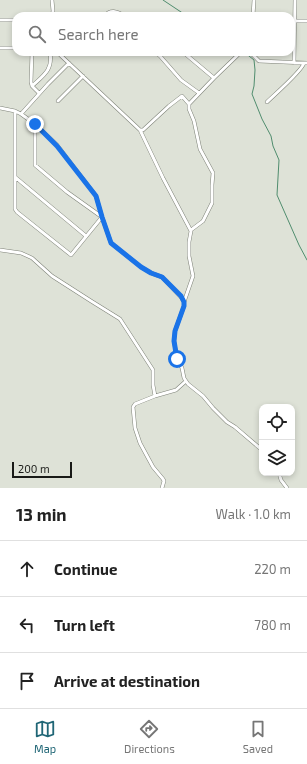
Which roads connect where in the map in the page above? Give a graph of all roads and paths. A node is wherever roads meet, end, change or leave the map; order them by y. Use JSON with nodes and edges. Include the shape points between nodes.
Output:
{"nodes":[{"id":1,"x":52,"y":0,"type":"edge"},
{"id":2,"x":254,"y":0,"type":"edge"},
{"id":3,"x":295,"y":0,"type":"edge"},
{"id":4,"x":53,"y":12,"type":"edge"},
{"id":5,"x":253,"y":12,"type":"edge"},
{"id":6,"x":294,"y":12,"type":"edge"},
{"id":7,"x":0,"y":20,"type":"edge"},
{"id":8,"x":12,"y":20,"type":"edge"},
{"id":9,"x":295,"y":21,"type":"edge"},
{"id":10,"x":307,"y":21,"type":"edge"},
{"id":11,"x":0,"y":48,"type":"edge"},
{"id":12,"x":12,"y":48,"type":"edge"},
{"id":13,"x":32,"y":56,"type":"edge"},
{"id":14,"x":51,"y":56,"type":"edge"},
{"id":15,"x":62,"y":56,"type":"edge"},
{"id":16,"x":160,"y":56,"type":"edge"},
{"id":17,"x":189,"y":56,"type":"edge"},
{"id":18,"x":237,"y":56,"type":"edge"},
{"id":19,"x":254,"y":56,"type":"edge"},
{"id":20,"x":294,"y":56,"type":"edge"},
{"id":21,"x":294,"y":62,"type":"junction"},
{"id":22,"x":69,"y":63,"type":"junction"},
{"id":23,"x":305,"y":63,"type":"edge"},
{"id":24,"x":83,"y":76,"type":"junction"},
{"id":25,"x":214,"y":78,"type":"junction"},
{"id":26,"x":32,"y":86,"type":"junction"},
{"id":27,"x":39,"y":93,"type":"junction"},
{"id":28,"x":199,"y":93,"type":"junction"},
{"id":29,"x":58,"y":101,"type":"dead end"},
{"id":30,"x":267,"y":102,"type":"dead end"},
{"id":31,"x":189,"y":104,"type":"junction"},
{"id":32,"x":0,"y":109,"type":"edge"},
{"id":33,"x":14,"y":111,"type":"junction"},
{"id":34,"x":21,"y":114,"type":"junction"},
{"id":35,"x":35,"y":124,"type":"junction"},
{"id":36,"x":140,"y":130,"type":"junction"},
{"id":37,"x":15,"y":177,"type":"junction"},
{"id":38,"x":102,"y":217,"type":"junction"},
{"id":39,"x":190,"y":230,"type":"junction"},
{"id":40,"x":86,"y":236,"type":"junction"},
{"id":41,"x":0,"y":250,"type":"edge"},
{"id":42,"x":184,"y":302,"type":"junction"},
{"id":43,"x":186,"y":382,"type":"junction"},
{"id":44,"x":155,"y":396,"type":"junction"},
{"id":45,"x":259,"y":447,"type":"edge"},
{"id":46,"x":280,"y":476,"type":"edge"},
{"id":47,"x":162,"y":488,"type":"edge"},
{"id":48,"x":287,"y":488,"type":"edge"}],
"edges":[{"from":1,"to":4,"type":"street"},
{"from":2,"to":5,"type":"street"},
{"from":3,"to":6,"type":"street"},
{"from":7,"to":8,"type":"street"},
{"from":9,"to":10,"type":"street"},
{"from":11,"to":12,"type":"street"},
{"from":13,"to":26,"type":"street"},
{"from":14,"to":26,"type":"street","via":[[50,68]]},
{"from":15,"to":22,"type":"street"},
{"from":16,"to":28,"type":"street","via":[[181,80]]},
{"from":17,"to":25,"type":"street"},
{"from":18,"to":25,"type":"street"},
{"from":19,"to":21,"type":"street","via":[[259,61]]},
{"from":20,"to":21,"type":"street"},
{"from":21,"to":23,"type":"street"},
{"from":22,"to":24,"type":"street"},
{"from":22,"to":27,"type":"street"},
{"from":23,"to":30,"type":"street"},
{"from":24,"to":29,"type":"street"},
{"from":24,"to":36,"type":"street"},
{"from":25,"to":28,"type":"street"},
{"from":26,"to":27,"type":"street"},
{"from":27,"to":34,"type":"street"},
{"from":28,"to":31,"type":"street"},
{"from":31,"to":36,"type":"street","via":[[182,96]]},
{"from":31,"to":39,"type":"street","via":[[200,149],[213,173],[212,203],[203,221]]},
{"from":32,"to":33,"type":"street"},
{"from":33,"to":34,"type":"street"},
{"from":33,"to":37,"type":"street"},
{"from":34,"to":35,"type":"street"},
{"from":35,"to":38,"type":"street","via":[[57,146],[96,196]]},
{"from":35,"to":38,"type":"street","via":[[35,164],[67,192]]},
{"from":36,"to":39,"type":"street"},
{"from":37,"to":40,"type":"street"},
{"from":37,"to":40,"type":"street","via":[[17,212],[71,255]]},
{"from":38,"to":40,"type":"street"},
{"from":38,"to":42,"type":"street","via":[[111,243],[141,267],[162,277]]},
{"from":39,"to":42,"type":"street","via":[[189,256],[193,276]]},
{"from":41,"to":44,"type":"street","via":[[21,253],[32,258],[52,276],[120,319],[153,370]]},
{"from":42,"to":43,"type":"street","via":[[174,341],[177,359]]},
{"from":43,"to":44,"type":"street","via":[[176,390]]},
{"from":43,"to":45,"type":"street"},
{"from":44,"to":47,"type":"street","via":[[135,404],[134,420],[140,443],[153,467],[164,478]]},
{"from":46,"to":48,"type":"street"}]}
